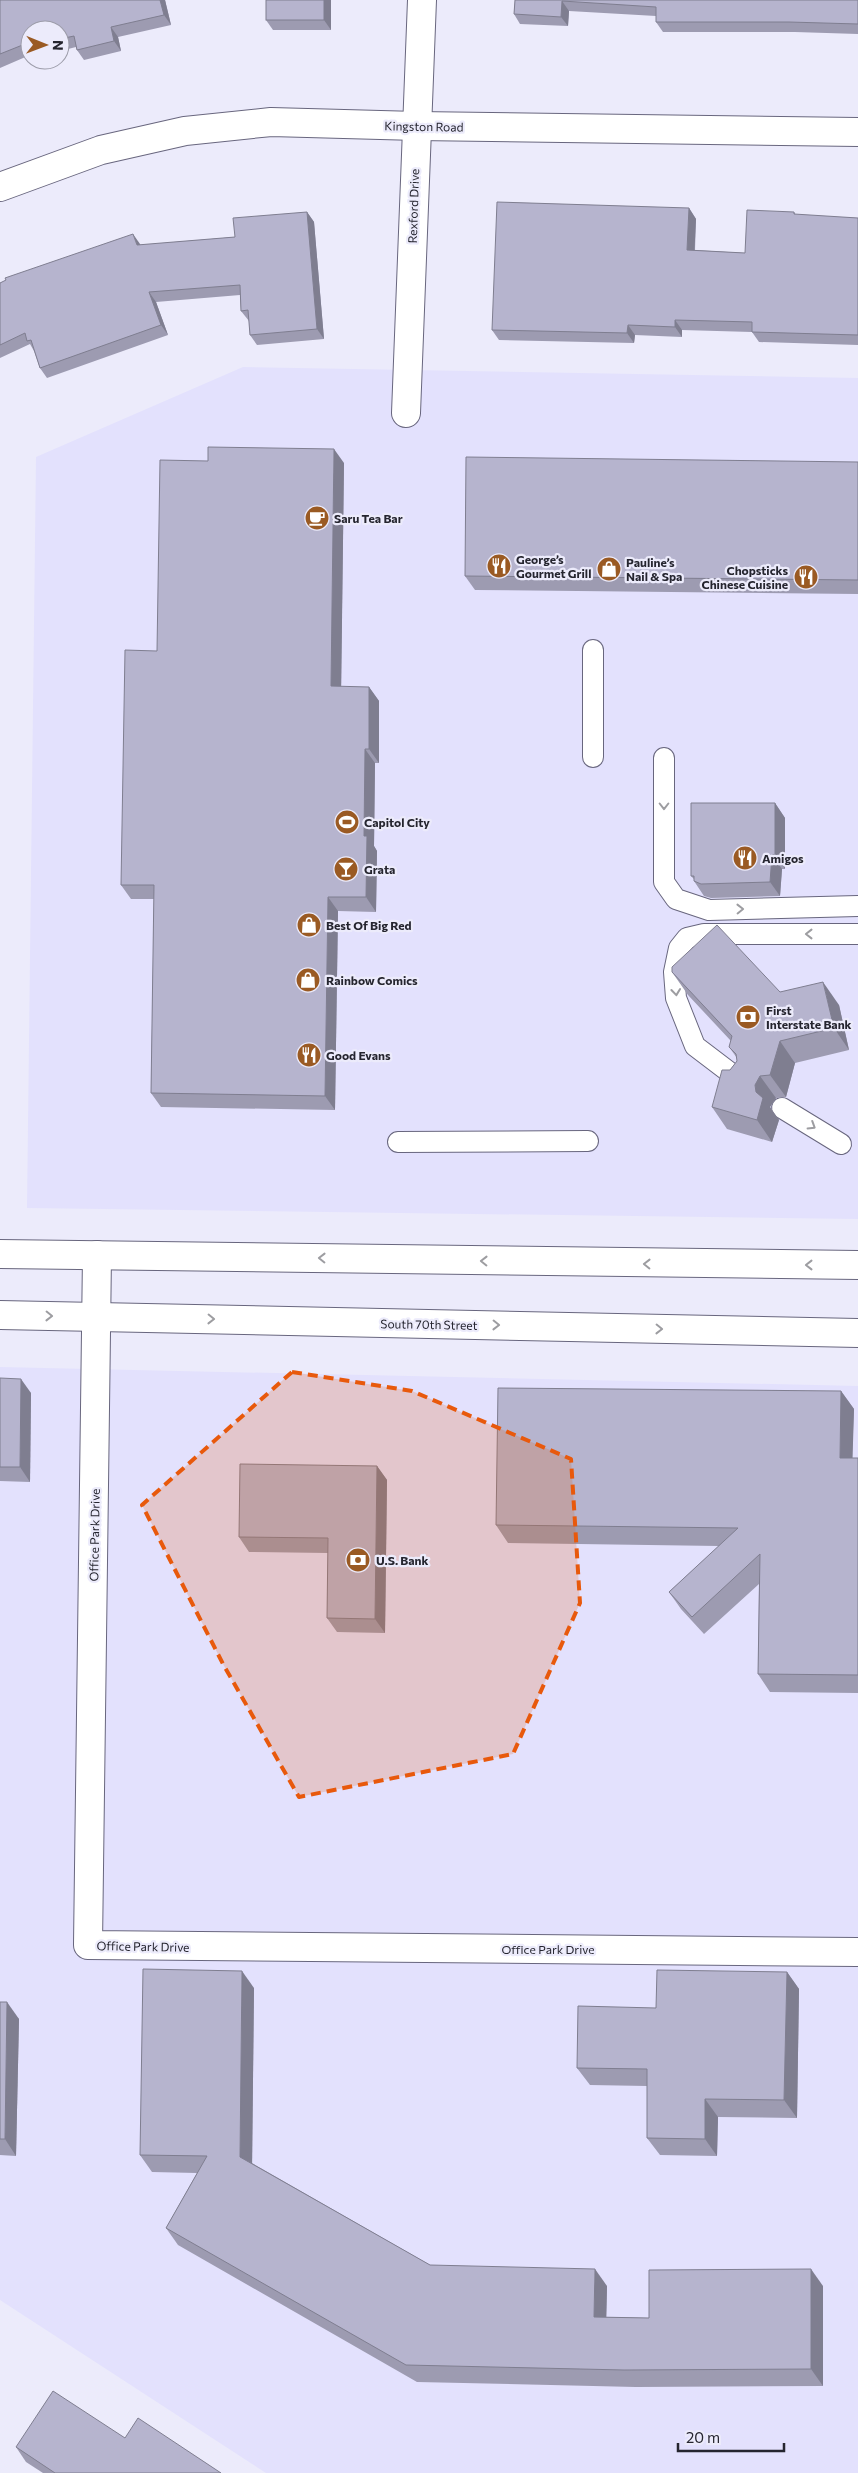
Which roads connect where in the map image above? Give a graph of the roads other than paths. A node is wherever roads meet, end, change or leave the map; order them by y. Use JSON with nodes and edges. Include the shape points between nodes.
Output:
{"nodes":[{"id":1,"x":422,"y":0,"type":"edge"},
{"id":2,"x":417,"y":126,"type":"junction"},
{"id":3,"x":858,"y":132,"type":"edge"},
{"id":4,"x":0,"y":188,"type":"edge"},
{"id":5,"x":406,"y":413,"type":"dead end"},
{"id":6,"x":593,"y":650,"type":"dead end"},
{"id":7,"x":593,"y":757,"type":"dead end"},
{"id":8,"x":664,"y":758,"type":"dead end"},
{"id":9,"x":858,"y":906,"type":"edge"},
{"id":10,"x":858,"y":934,"type":"edge"},
{"id":11,"x":741,"y":1081,"type":"edge"},
{"id":12,"x":782,"y":1108,"type":"dead end"},
{"id":13,"x":588,"y":1141,"type":"dead end"},
{"id":14,"x":398,"y":1142,"type":"dead end"},
{"id":15,"x":841,"y":1144,"type":"dead end"},
{"id":16,"x":0,"y":1254,"type":"edge"},
{"id":17,"x":97,"y":1255,"type":"junction"},
{"id":18,"x":858,"y":1265,"type":"edge"},
{"id":19,"x":0,"y":1315,"type":"edge"},
{"id":20,"x":97,"y":1317,"type":"junction"},
{"id":21,"x":858,"y":1333,"type":"edge"},
{"id":22,"x":858,"y":1952,"type":"edge"}],
"edges":[{"from":1,"to":2,"type":"street","name":"Rexford Drive"},
{"from":2,"to":3,"type":"street","name":"Kingston Road"},
{"from":2,"to":4,"type":"street","name":"Kingston Road","via":[[271,122],[185,131],[101,150]]},
{"from":2,"to":5,"type":"street","name":"Rexford Drive"},
{"from":6,"to":7,"type":"lane"},
{"from":8,"to":9,"type":"lane","one_way":true,"via":[[664,882],[676,899],[709,910]]},
{"from":10,"to":11,"type":"lane","one_way":true,"via":[[704,934],[687,938],[679,948],[674,972],[676,998],[695,1046]]},
{"from":12,"to":15,"type":"lane","one_way":true},
{"from":13,"to":14,"type":"lane"},
{"from":16,"to":17,"type":"street"},
{"from":18,"to":17,"type":"street","one_way":true},
{"from":17,"to":20,"type":"street","name":"Office Park Drive"},
{"from":19,"to":20,"type":"street","name":"South 70th Street","one_way":true},
{"from":20,"to":21,"type":"street","name":"South 70th Street","one_way":true},
{"from":20,"to":22,"type":"street","name":"Office Park Drive","via":[[88,1945]]}]}
